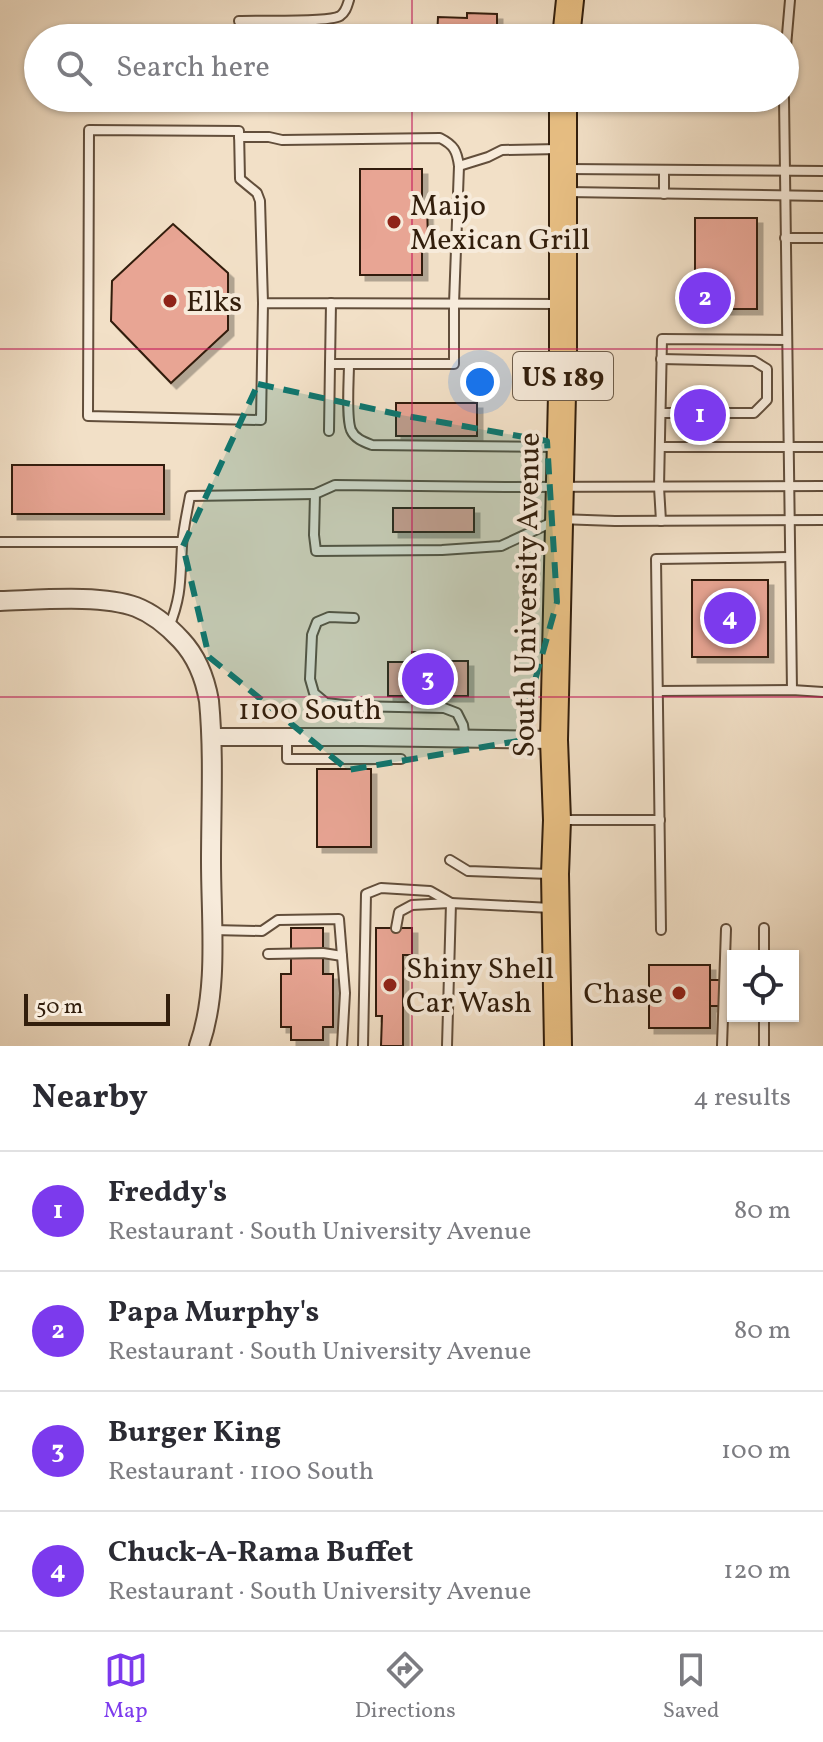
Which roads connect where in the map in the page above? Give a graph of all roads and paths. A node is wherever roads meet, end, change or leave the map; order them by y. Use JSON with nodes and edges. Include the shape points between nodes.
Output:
{"nodes":[{"id":1,"x":349,"y":0,"type":"edge"},
{"id":2,"x":570,"y":0,"type":"edge"},
{"id":3,"x":790,"y":0,"type":"edge"},
{"id":4,"x":239,"y":21,"type":"dead end"},
{"id":5,"x":567,"y":24,"type":"edge"},
{"id":6,"x":788,"y":24,"type":"edge"},
{"id":7,"x":563,"y":112,"type":"edge"},
{"id":8,"x":784,"y":112,"type":"edge"},
{"id":9,"x":239,"y":137,"type":"junction"},
{"id":10,"x":459,"y":166,"type":"junction"},
{"id":11,"x":562,"y":170,"type":"junction"},
{"id":12,"x":664,"y":171,"type":"junction"},
{"id":13,"x":823,"y":171,"type":"edge"},
{"id":14,"x":784,"y":172,"type":"junction"},
{"id":15,"x":664,"y":194,"type":"junction"},
{"id":16,"x":784,"y":195,"type":"junction"},
{"id":17,"x":823,"y":196,"type":"edge"},
{"id":18,"x":785,"y":238,"type":"junction"},
{"id":19,"x":823,"y":238,"type":"edge"},
{"id":20,"x":263,"y":303,"type":"junction"},
{"id":21,"x":331,"y":303,"type":"junction"},
{"id":22,"x":454,"y":304,"type":"junction"},
{"id":23,"x":563,"y":305,"type":"junction"},
{"id":24,"x":786,"y":340,"type":"junction"},
{"id":25,"x":661,"y":359,"type":"junction"},
{"id":26,"x":330,"y":364,"type":"junction"},
{"id":27,"x":349,"y":364,"type":"junction"},
{"id":28,"x":661,"y":413,"type":"junction"},
{"id":29,"x":329,"y":431,"type":"dead end"},
{"id":30,"x":561,"y":447,"type":"junction"},
{"id":31,"x":660,"y":447,"type":"junction"},
{"id":32,"x":823,"y":447,"type":"edge"},
{"id":33,"x":788,"y":448,"type":"junction"},
{"id":34,"x":788,"y":486,"type":"junction"},
{"id":35,"x":823,"y":486,"type":"edge"},
{"id":36,"x":560,"y":487,"type":"junction"},
{"id":37,"x":659,"y":487,"type":"junction"},
{"id":38,"x":315,"y":494,"type":"junction"},
{"id":39,"x":559,"y":519,"type":"junction"},
{"id":40,"x":789,"y":520,"type":"junction"},
{"id":41,"x":823,"y":520,"type":"edge"},
{"id":42,"x":661,"y":521,"type":"junction"},
{"id":43,"x":0,"y":542,"type":"edge"},
{"id":44,"x":182,"y":542,"type":"junction"},
{"id":45,"x":789,"y":557,"type":"junction"},
{"id":46,"x":0,"y":601,"type":"edge"},
{"id":47,"x":354,"y":618,"type":"dead end"},
{"id":48,"x":169,"y":627,"type":"junction"},
{"id":49,"x":792,"y":690,"type":"junction"},
{"id":50,"x":659,"y":691,"type":"junction"},
{"id":51,"x":823,"y":692,"type":"edge"},
{"id":52,"x":287,"y":736,"type":"junction"},
{"id":53,"x":211,"y":737,"type":"junction"},
{"id":54,"x":465,"y":739,"type":"junction"},
{"id":55,"x":554,"y":740,"type":"junction"},
{"id":56,"x":401,"y":759,"type":"dead end"},
{"id":57,"x":557,"y":820,"type":"junction"},
{"id":58,"x":660,"y":820,"type":"junction"},
{"id":59,"x":450,"y":860,"type":"dead end"},
{"id":60,"x":555,"y":874,"type":"junction"},
{"id":61,"x":451,"y":903,"type":"junction"},
{"id":62,"x":556,"y":909,"type":"junction"},
{"id":63,"x":396,"y":928,"type":"dead end"},
{"id":64,"x":764,"y":928,"type":"dead end"},
{"id":65,"x":726,"y":929,"type":"dead end"},
{"id":66,"x":211,"y":930,"type":"junction"},
{"id":67,"x":661,"y":930,"type":"dead end"},
{"id":68,"x":764,"y":950,"type":"edge"},
{"id":69,"x":268,"y":954,"type":"dead end"},
{"id":70,"x":342,"y":956,"type":"junction"},
{"id":71,"x":764,"y":1022,"type":"edge"},
{"id":72,"x":199,"y":1046,"type":"edge"},
{"id":73,"x":342,"y":1046,"type":"edge"},
{"id":74,"x":363,"y":1046,"type":"edge"},
{"id":75,"x":447,"y":1046,"type":"edge"},
{"id":76,"x":558,"y":1046,"type":"edge"},
{"id":77,"x":722,"y":1046,"type":"edge"},
{"id":78,"x":764,"y":1046,"type":"edge"}],
"edges":[{"from":1,"to":4,"type":"lane","via":[[340,16],[326,20]]},
{"from":2,"to":5,"type":"highway"},
{"from":3,"to":6,"type":"lane"},
{"from":7,"to":11,"type":"highway","name":"South University Avenue","number":"US 189"},
{"from":8,"to":14,"type":"lane"},
{"from":9,"to":10,"type":"lane","via":[[440,138],[451,143]]},
{"from":9,"to":20,"type":"lane","via":[[240,179],[260,201]]},
{"from":9,"to":20,"type":"lane","via":[[239,131],[89,130],[88,416],[261,420]]},
{"from":10,"to":11,"type":"lane","via":[[502,150]]},
{"from":10,"to":22,"type":"lane"},
{"from":11,"to":12,"type":"lane"},
{"from":11,"to":15,"type":"lane"},
{"from":11,"to":23,"type":"highway","name":"South University Avenue","number":"US 189"},
{"from":12,"to":14,"type":"lane"},
{"from":12,"to":15,"type":"lane"},
{"from":13,"to":14,"type":"lane"},
{"from":14,"to":16,"type":"lane"},
{"from":15,"to":16,"type":"lane"},
{"from":16,"to":17,"type":"lane"},
{"from":16,"to":18,"type":"lane"},
{"from":18,"to":19,"type":"lane"},
{"from":18,"to":24,"type":"lane"},
{"from":20,"to":21,"type":"lane"},
{"from":21,"to":22,"type":"lane"},
{"from":21,"to":26,"type":"lane"},
{"from":22,"to":23,"type":"lane"},
{"from":22,"to":27,"type":"lane","via":[[454,364]]},
{"from":23,"to":30,"type":"highway","name":"South University Avenue","number":"US 189"},
{"from":24,"to":25,"type":"lane","via":[[662,339]]},
{"from":24,"to":33,"type":"lane"},
{"from":25,"to":28,"type":"lane"},
{"from":25,"to":28,"type":"lane","via":[[754,361],[767,369],[767,400],[754,413]]},
{"from":26,"to":27,"type":"lane"},
{"from":26,"to":29,"type":"lane"},
{"from":27,"to":30,"type":"lane","via":[[351,430],[372,445]]},
{"from":28,"to":31,"type":"lane"},
{"from":30,"to":36,"type":"highway","name":"South University Avenue","number":"US 189"},
{"from":31,"to":33,"type":"lane"},
{"from":31,"to":37,"type":"lane"},
{"from":32,"to":33,"type":"lane"},
{"from":33,"to":34,"type":"lane"},
{"from":34,"to":35,"type":"lane"},
{"from":34,"to":37,"type":"lane"},
{"from":34,"to":40,"type":"lane"},
{"from":36,"to":37,"type":"lane"},
{"from":36,"to":38,"type":"lane","via":[[335,485]]},
{"from":36,"to":39,"type":"highway","name":"South University Avenue","number":"US 189"},
{"from":37,"to":42,"type":"lane"},
{"from":38,"to":39,"type":"lane","via":[[316,551],[501,546]]},
{"from":38,"to":44,"type":"lane","via":[[190,496]]},
{"from":39,"to":42,"type":"lane"},
{"from":39,"to":55,"type":"highway","name":"South University Avenue","number":"US 189"},
{"from":40,"to":41,"type":"lane"},
{"from":40,"to":42,"type":"lane"},
{"from":40,"to":45,"type":"lane"},
{"from":43,"to":44,"type":"lane"},
{"from":44,"to":48,"type":"lane","via":[[180,591]]},
{"from":45,"to":49,"type":"lane"},
{"from":45,"to":50,"type":"lane","via":[[656,559]]},
{"from":46,"to":48,"type":"street","via":[[121,603]]},
{"from":47,"to":54,"type":"lane","via":[[317,622],[310,679],[314,693],[326,703],[444,708],[457,713]]},
{"from":48,"to":53,"type":"street","via":[[204,678]]},
{"from":49,"to":50,"type":"lane"},
{"from":49,"to":51,"type":"lane"},
{"from":50,"to":58,"type":"lane"},
{"from":52,"to":53,"type":"street","name":"1100 South"},
{"from":52,"to":54,"type":"street","name":"1100 South"},
{"from":52,"to":56,"type":"lane","via":[[287,759]]},
{"from":53,"to":66,"type":"street"},
{"from":54,"to":55,"type":"street","name":"1100 South"},
{"from":55,"to":57,"type":"highway","name":"South University Avenue","number":"US 189"},
{"from":57,"to":58,"type":"lane"},
{"from":57,"to":60,"type":"highway","name":"South University Avenue","number":"US 189"},
{"from":58,"to":67,"type":"lane"},
{"from":59,"to":60,"type":"lane","via":[[468,871]]},
{"from":60,"to":62,"type":"highway","name":"South University Avenue","number":"US 189"},
{"from":61,"to":62,"type":"lane"},
{"from":61,"to":63,"type":"lane","via":[[412,905],[399,912]]},
{"from":61,"to":74,"type":"lane","via":[[430,891],[381,888],[366,894]]},
{"from":61,"to":75,"type":"lane"},
{"from":62,"to":76,"type":"highway","name":"South University Avenue","number":"US 189"},
{"from":64,"to":68,"type":"lane"},
{"from":65,"to":77,"type":"lane"},
{"from":66,"to":70,"type":"lane","via":[[262,931],[278,920],[339,919]]},
{"from":66,"to":72,"type":"street","via":[[210,1000]]},
{"from":69,"to":70,"type":"lane"},
{"from":70,"to":73,"type":"lane"},
{"from":71,"to":78,"type":"lane"}]}
